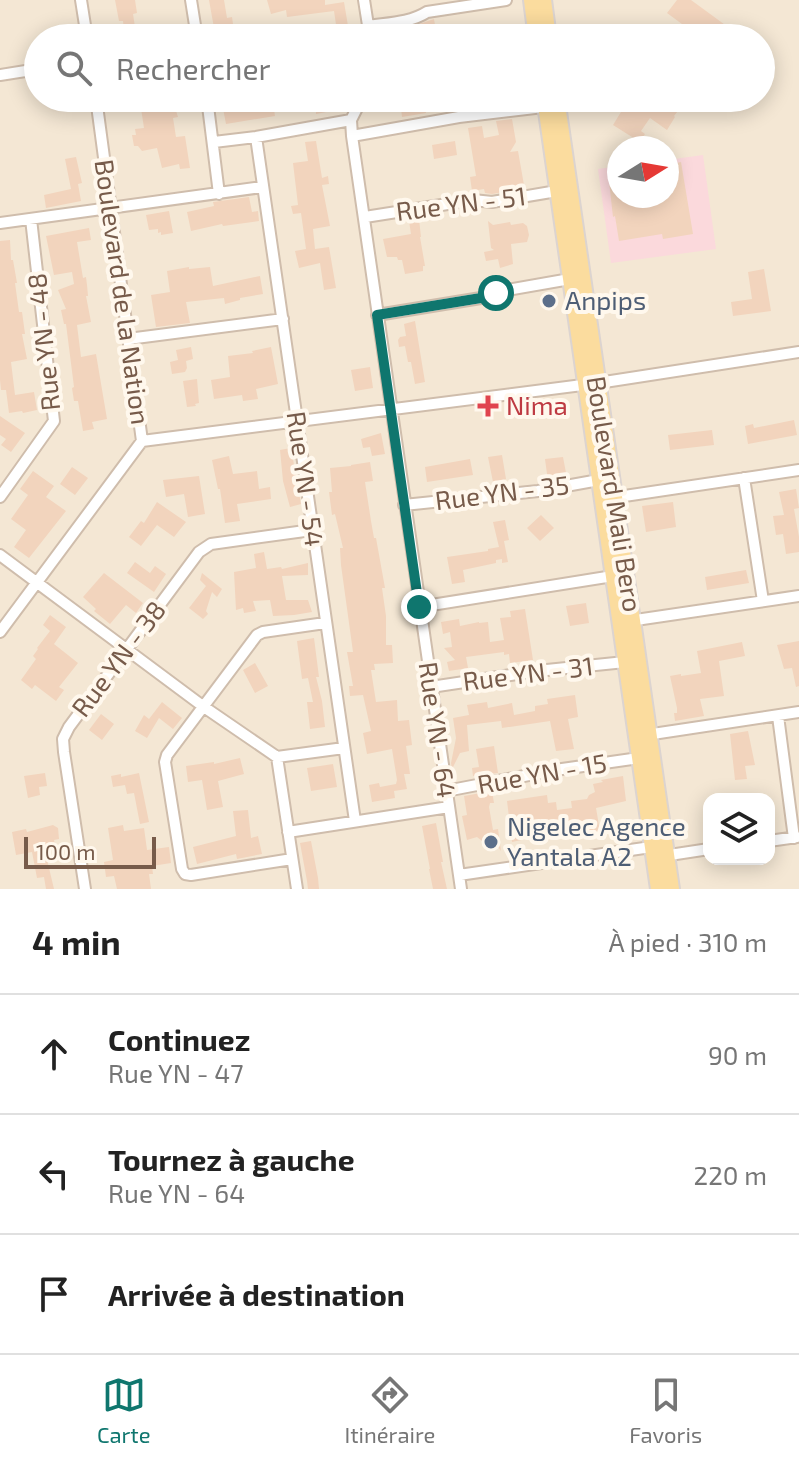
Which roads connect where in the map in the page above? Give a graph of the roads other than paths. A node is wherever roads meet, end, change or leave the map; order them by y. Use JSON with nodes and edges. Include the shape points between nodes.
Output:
{"nodes":[{"id":1,"x":81,"y":0,"type":"edge"},
{"id":2,"x":191,"y":0,"type":"edge"},
{"id":3,"x":364,"y":0,"type":"edge"},
{"id":4,"x":506,"y":0,"type":"edge"},
{"id":5,"x":531,"y":0,"type":"edge"},
{"id":6,"x":544,"y":0,"type":"edge"},
{"id":7,"x":85,"y":24,"type":"edge"},
{"id":8,"x":195,"y":24,"type":"edge"},
{"id":9,"x":368,"y":24,"type":"edge"},
{"id":10,"x":382,"y":24,"type":"edge"},
{"id":11,"x":534,"y":24,"type":"edge"},
{"id":12,"x":547,"y":24,"type":"edge"},
{"id":13,"x":24,"y":71,"type":"edge"},
{"id":14,"x":0,"y":75,"type":"edge"},
{"id":15,"x":98,"y":112,"type":"edge"},
{"id":16,"x":209,"y":112,"type":"edge"},
{"id":17,"x":355,"y":112,"type":"edge"},
{"id":18,"x":490,"y":112,"type":"edge"},
{"id":19,"x":552,"y":112,"type":"edge"},
{"id":20,"x":552,"y":112,"type":"edge"},
{"id":21,"x":351,"y":120,"type":"junction"},
{"id":22,"x":352,"y":136,"type":"junction"},
{"id":23,"x":256,"y":137,"type":"junction"},
{"id":24,"x":214,"y":142,"type":"junction"},
{"id":25,"x":262,"y":187,"type":"junction"},
{"id":26,"x":557,"y":191,"type":"junction"},
{"id":27,"x":219,"y":194,"type":"junction"},
{"id":28,"x":110,"y":208,"type":"junction"},
{"id":29,"x":365,"y":217,"type":"junction"},
{"id":30,"x":31,"y":219,"type":"junction"},
{"id":31,"x":0,"y":223,"type":"edge"},
{"id":32,"x":570,"y":279,"type":"junction"},
{"id":33,"x":377,"y":315,"type":"junction"},
{"id":34,"x":283,"y":319,"type":"junction"},
{"id":35,"x":128,"y":339,"type":"junction"},
{"id":36,"x":799,"y":352,"type":"edge"},
{"id":37,"x":591,"y":384,"type":"junction"},
{"id":38,"x":390,"y":409,"type":"junction"},
{"id":39,"x":298,"y":421,"type":"junction"},
{"id":40,"x":142,"y":441,"type":"junction"},
{"id":41,"x":799,"y":470,"type":"edge"},
{"id":42,"x":744,"y":478,"type":"junction"},
{"id":43,"x":599,"y":480,"type":"junction"},
{"id":44,"x":0,"y":497,"type":"edge"},
{"id":45,"x":609,"y":498,"type":"junction"},
{"id":46,"x":404,"y":505,"type":"junction"},
{"id":47,"x":312,"y":530,"type":"junction"},
{"id":48,"x":0,"y":555,"type":"edge"},
{"id":49,"x":613,"y":576,"type":"junction"},
{"id":50,"x":38,"y":583,"type":"junction"},
{"id":51,"x":799,"y":596,"type":"edge"},
{"id":52,"x":763,"y":601,"type":"junction"},
{"id":53,"x":419,"y":607,"type":"junction"},
{"id":54,"x":626,"y":621,"type":"junction"},
{"id":55,"x":325,"y":623,"type":"junction"},
{"id":56,"x":0,"y":632,"type":"edge"},
{"id":57,"x":127,"y":649,"type":"junction"},
{"id":58,"x":625,"y":662,"type":"junction"},
{"id":59,"x":431,"y":687,"type":"junction"},
{"id":60,"x":204,"y":707,"type":"junction"},
{"id":61,"x":799,"y":712,"type":"edge"},
{"id":62,"x":778,"y":716,"type":"junction"},
{"id":63,"x":643,"y":736,"type":"junction"},
{"id":64,"x":344,"y":748,"type":"junction"},
{"id":65,"x":277,"y":757,"type":"junction"},
{"id":66,"x":639,"y":758,"type":"junction"},
{"id":67,"x":446,"y":791,"type":"junction"},
{"id":68,"x":449,"y":807,"type":"junction"},
{"id":69,"x":355,"y":821,"type":"junction"},
{"id":70,"x":288,"y":832,"type":"junction"},
{"id":71,"x":796,"y":838,"type":"edge"},
{"id":72,"x":775,"y":840,"type":"edge"},
{"id":73,"x":703,"y":849,"type":"edge"},
{"id":74,"x":657,"y":853,"type":"junction"},
{"id":75,"x":292,"y":859,"type":"junction"},
{"id":76,"x":459,"y":875,"type":"junction"},
{"id":77,"x":85,"y":889,"type":"edge"},
{"id":78,"x":297,"y":889,"type":"edge"},
{"id":79,"x":461,"y":889,"type":"edge"},
{"id":80,"x":658,"y":889,"type":"edge"},
{"id":81,"x":672,"y":889,"type":"edge"}],
"edges":[{"from":1,"to":7,"type":"street"},
{"from":2,"to":8,"type":"street"},
{"from":3,"to":9,"type":"street"},
{"from":4,"to":10,"type":"street"},
{"from":5,"to":11,"type":"main road"},
{"from":6,"to":12,"type":"main road"},
{"from":13,"to":14,"type":"street"},
{"from":15,"to":28,"type":"street","name":"Boulevard de la Nation"},
{"from":16,"to":24,"type":"street"},
{"from":17,"to":21,"type":"street"},
{"from":18,"to":22,"type":"street"},
{"from":19,"to":26,"type":"main road","name":"Boulevard Mali Bero"},
{"from":20,"to":37,"type":"main road","name":"Boulevard Mali Bero"},
{"from":21,"to":22,"type":"street","name":"Rue YN - 64"},
{"from":21,"to":23,"type":"street"},
{"from":22,"to":29,"type":"street","name":"Rue YN - 64"},
{"from":23,"to":24,"type":"street"},
{"from":23,"to":25,"type":"street","name":"Rue YN - 54"},
{"from":24,"to":27,"type":"street"},
{"from":25,"to":27,"type":"street"},
{"from":25,"to":34,"type":"street","name":"Rue YN - 54"},
{"from":26,"to":29,"type":"street","name":"Rue YN - 51"},
{"from":26,"to":32,"type":"main road","name":"Boulevard Mali Bero"},
{"from":27,"to":28,"type":"street"},
{"from":28,"to":30,"type":"street"},
{"from":28,"to":35,"type":"street","name":"Boulevard de la Nation"},
{"from":29,"to":33,"type":"street","name":"Rue YN - 64"},
{"from":30,"to":31,"type":"street"},
{"from":30,"to":44,"type":"street","name":"Rue YN - 48","via":[[54,421]]},
{"from":32,"to":33,"type":"street"},
{"from":32,"to":37,"type":"main road","name":"Boulevard Mali Bero"},
{"from":33,"to":38,"type":"street","name":"Rue YN - 64"},
{"from":34,"to":35,"type":"street"},
{"from":34,"to":39,"type":"street","name":"Rue YN - 54"},
{"from":35,"to":40,"type":"street","name":"Boulevard de la Nation"},
{"from":36,"to":37,"type":"street"},
{"from":37,"to":38,"type":"street"},
{"from":37,"to":43,"type":"main road","name":"Boulevard Mali Bero"},
{"from":37,"to":45,"type":"main road","name":"Boulevard Mali Bero"},
{"from":38,"to":39,"type":"street"},
{"from":38,"to":46,"type":"street","name":"Rue YN - 64"},
{"from":39,"to":40,"type":"street"},
{"from":39,"to":47,"type":"street","name":"Rue YN - 54"},
{"from":40,"to":50,"type":"street","name":"Boulevard de la Nation"},
{"from":41,"to":42,"type":"street"},
{"from":42,"to":45,"type":"street"},
{"from":42,"to":52,"type":"street"},
{"from":43,"to":45,"type":"main road","name":"Boulevard Mali Bero"},
{"from":43,"to":46,"type":"street","name":"Rue YN - 35"},
{"from":45,"to":49,"type":"main road","name":"Boulevard Mali Bero"},
{"from":45,"to":54,"type":"main road","name":"Boulevard Mali Bero"},
{"from":46,"to":53,"type":"street","name":"Rue YN - 64"},
{"from":47,"to":55,"type":"street","name":"Rue YN - 54"},
{"from":47,"to":57,"type":"street","name":"Rue YN - 38","via":[[205,547]]},
{"from":48,"to":50,"type":"street"},
{"from":49,"to":53,"type":"street"},
{"from":49,"to":54,"type":"main road","name":"Boulevard Mali Bero"},
{"from":50,"to":56,"type":"street","name":"Boulevard de la Nation"},
{"from":50,"to":57,"type":"street"},
{"from":51,"to":52,"type":"street"},
{"from":52,"to":54,"type":"street"},
{"from":53,"to":59,"type":"street","name":"Rue YN - 64"},
{"from":54,"to":58,"type":"main road","name":"Boulevard Mali Bero"},
{"from":54,"to":63,"type":"main road","name":"Boulevard Mali Bero"},
{"from":55,"to":60,"type":"street","via":[[257,635]]},
{"from":55,"to":64,"type":"street","name":"Rue YN - 54"},
{"from":57,"to":60,"type":"street"},
{"from":57,"to":77,"type":"street","name":"Rue YN - 38","via":[[63,739]]},
{"from":58,"to":59,"type":"street","name":"Rue YN - 31"},
{"from":58,"to":63,"type":"main road","name":"Boulevard Mali Bero"},
{"from":59,"to":67,"type":"street","name":"Rue YN - 64"},
{"from":60,"to":65,"type":"street"},
{"from":60,"to":75,"type":"street","via":[[165,762],[182,869],[191,875]]},
{"from":61,"to":62,"type":"street"},
{"from":62,"to":63,"type":"street"},
{"from":62,"to":71,"type":"street"},
{"from":63,"to":66,"type":"main road","name":"Boulevard Mali Bero"},
{"from":63,"to":74,"type":"main road","name":"Boulevard Mali Bero"},
{"from":64,"to":65,"type":"street"},
{"from":64,"to":69,"type":"street","name":"Rue YN - 54"},
{"from":65,"to":70,"type":"street"},
{"from":66,"to":67,"type":"street","name":"Rue YN - 15"},
{"from":66,"to":74,"type":"main road","name":"Boulevard Mali Bero"},
{"from":67,"to":68,"type":"street","name":"Rue YN - 64"},
{"from":68,"to":69,"type":"street"},
{"from":68,"to":76,"type":"street","name":"Rue YN - 64"},
{"from":69,"to":70,"type":"street"},
{"from":70,"to":75,"type":"street"},
{"from":71,"to":72,"type":"street"},
{"from":73,"to":74,"type":"street"},
{"from":74,"to":76,"type":"street"},
{"from":74,"to":80,"type":"main road","name":"Boulevard Mali Bero"},
{"from":74,"to":81,"type":"main road","name":"Boulevard Mali Bero"},
{"from":75,"to":78,"type":"street"},
{"from":76,"to":79,"type":"street","name":"Rue YN - 64"}]}
